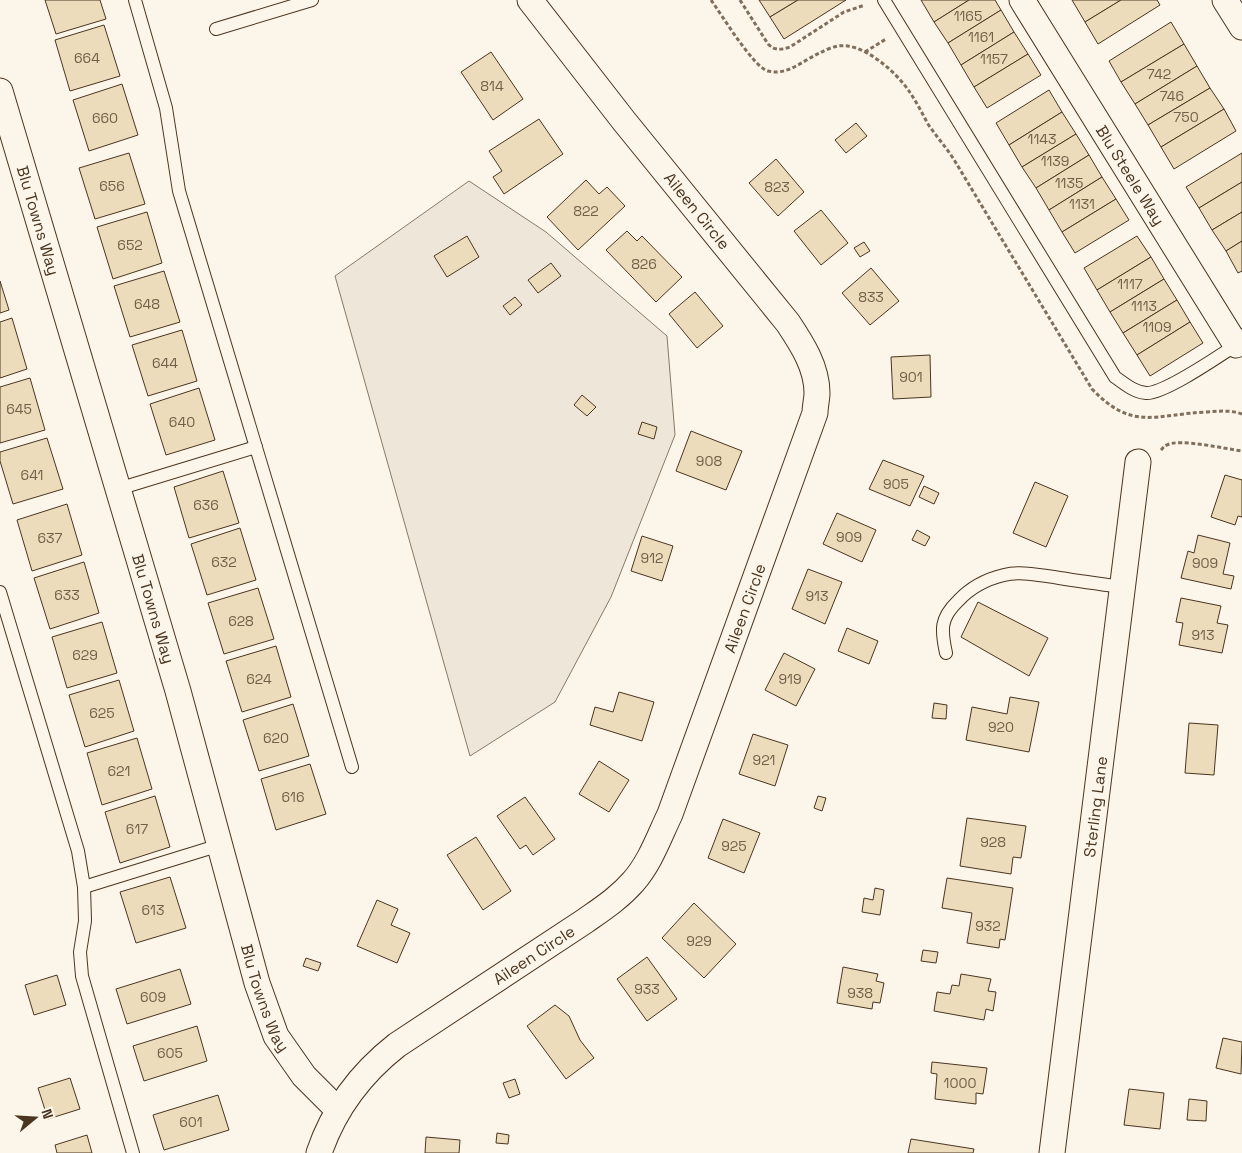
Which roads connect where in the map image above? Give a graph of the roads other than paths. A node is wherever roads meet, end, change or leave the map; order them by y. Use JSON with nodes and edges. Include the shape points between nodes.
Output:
{"nodes":[{"id":1,"x":135,"y":0,"type":"edge"},
{"id":2,"x":312,"y":0,"type":"edge"},
{"id":3,"x":530,"y":0,"type":"edge"},
{"id":4,"x":884,"y":0,"type":"edge"},
{"id":5,"x":1022,"y":0,"type":"edge"},
{"id":6,"x":1225,"y":0,"type":"edge"},
{"id":7,"x":1242,"y":27,"type":"edge"},
{"id":8,"x":216,"y":29,"type":"dead end"},
{"id":9,"x":0,"y":90,"type":"edge"},
{"id":10,"x":1239,"y":344,"type":"edge"},
{"id":11,"x":256,"y":447,"type":"junction"},
{"id":12,"x":1148,"y":457,"type":"road end"},
{"id":13,"x":118,"y":489,"type":"junction"},
{"id":14,"x":1122,"y":587,"type":"junction"},
{"id":15,"x":0,"y":592,"type":"edge"},
{"id":16,"x":946,"y":653,"type":"dead end"},
{"id":17,"x":352,"y":767,"type":"dead end"},
{"id":18,"x":220,"y":846,"type":"junction"},
{"id":19,"x":84,"y":887,"type":"junction"},
{"id":20,"x":338,"y":1110,"type":"junction"},
{"id":21,"x":133,"y":1153,"type":"edge"},
{"id":22,"x":319,"y":1153,"type":"edge"},
{"id":23,"x":1052,"y":1153,"type":"edge"}],
"edges":[{"from":1,"to":11,"type":"lane","via":[[166,108],[180,191]]},
{"from":2,"to":8,"type":"lane"},
{"from":3,"to":20,"type":"street","name":"Aileen Circle","via":[[788,323],[805,349],[818,393],[814,413],[670,814],[652,855],[634,881],[616,899],[377,1061]]},
{"from":4,"to":10,"type":"lane","via":[[1116,376],[1131,388],[1147,393],[1165,388]]},
{"from":5,"to":10,"type":"street","name":"Blu Steele Way"},
{"from":6,"to":7,"type":"street"},
{"from":9,"to":13,"type":"street","name":"Blu Towns Way"},
{"from":11,"to":13,"type":"lane"},
{"from":11,"to":17,"type":"lane"},
{"from":12,"to":14,"type":"street","name":"Sterling Lane"},
{"from":13,"to":18,"type":"street","name":"Blu Towns Way"},
{"from":14,"to":16,"type":"lane","via":[[1028,574],[1006,574],[986,581],[966,592],[951,607],[942,623]]},
{"from":14,"to":23,"type":"street","name":"Sterling Lane"},
{"from":15,"to":19,"type":"lane","via":[[78,851]]},
{"from":18,"to":19,"type":"lane"},
{"from":18,"to":20,"type":"street","name":"Blu Towns Way","via":[[257,983],[276,1036],[304,1076]]},
{"from":19,"to":21,"type":"lane","via":[[85,921],[80,952],[82,976]]},
{"from":20,"to":22,"type":"street","name":"Aileen Circle"}]}
